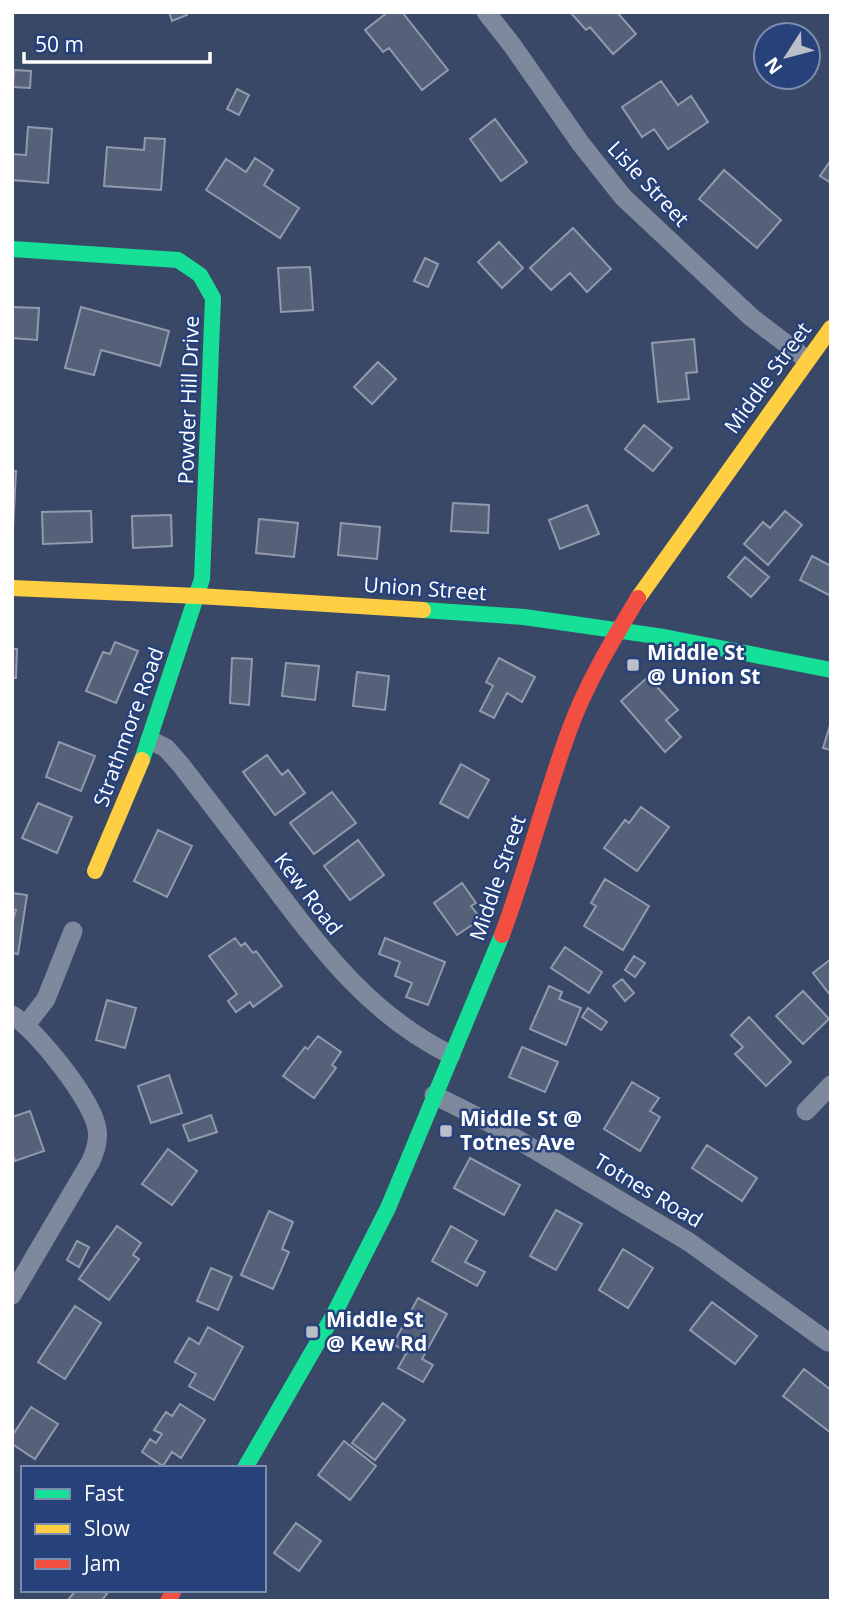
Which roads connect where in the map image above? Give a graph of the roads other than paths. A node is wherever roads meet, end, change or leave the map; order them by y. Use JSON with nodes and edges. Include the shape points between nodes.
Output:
{"nodes":[{"id":1,"x":486,"y":12,"type":"edge"},
{"id":2,"x":12,"y":249,"type":"edge"},
{"id":3,"x":831,"y":328,"type":"edge"},
{"id":4,"x":807,"y":359,"type":"junction"},
{"id":5,"x":12,"y":588,"type":"edge"},
{"id":6,"x":198,"y":596,"type":"junction"},
{"id":7,"x":617,"y":629,"type":"junction"},
{"id":8,"x":831,"y":670,"type":"edge"},
{"id":9,"x":149,"y":740,"type":"junction"},
{"id":10,"x":95,"y":871,"type":"dead end"},
{"id":11,"x":73,"y":931,"type":"dead end"},
{"id":12,"x":19,"y":1020,"type":"edge"},
{"id":13,"x":452,"y":1055,"type":"junction"},
{"id":14,"x":831,"y":1085,"type":"edge"},
{"id":15,"x":434,"y":1095,"type":"junction"},
{"id":16,"x":806,"y":1111,"type":"dead end"},
{"id":17,"x":12,"y":1295,"type":"edge"},
{"id":18,"x":828,"y":1342,"type":"dead end"},
{"id":19,"x":246,"y":1466,"type":"edge"}],
"edges":[{"from":1,"to":4,"type":"street","name":"Lisle Street","via":[[623,197],[751,317]]},
{"from":2,"to":6,"type":"street","name":"Powder Hill Drive","via":[[178,260],[195,270],[210,289],[204,555]]},
{"from":3,"to":4,"type":"street","name":"Middle Street"},
{"from":4,"to":7,"type":"street","name":"Middle Street"},
{"from":5,"to":6,"type":"street","name":"Union Street"},
{"from":6,"to":7,"type":"street","name":"Union Street","via":[[500,615]]},
{"from":6,"to":9,"type":"street","name":"Strathmore Road"},
{"from":7,"to":8,"type":"street","name":"Union Street"},
{"from":7,"to":13,"type":"street","name":"Middle Street","via":[[569,730],[506,924]]},
{"from":9,"to":10,"type":"street","name":"Strathmore Road"},
{"from":9,"to":13,"type":"street","name":"Kew Road","via":[[166,748],[181,765],[339,970],[401,1026]]},
{"from":11,"to":12,"type":"street","via":[[46,999]]},
{"from":12,"to":17,"type":"street","via":[[49,1049],[87,1105],[97,1141],[91,1161]]},
{"from":13,"to":15,"type":"street","name":"Middle Street"},
{"from":14,"to":16,"type":"street"},
{"from":15,"to":18,"type":"street","name":"Totnes Road","via":[[490,1123],[689,1242]]},
{"from":15,"to":19,"type":"street","name":"Middle Street","via":[[354,1278]]}]}
